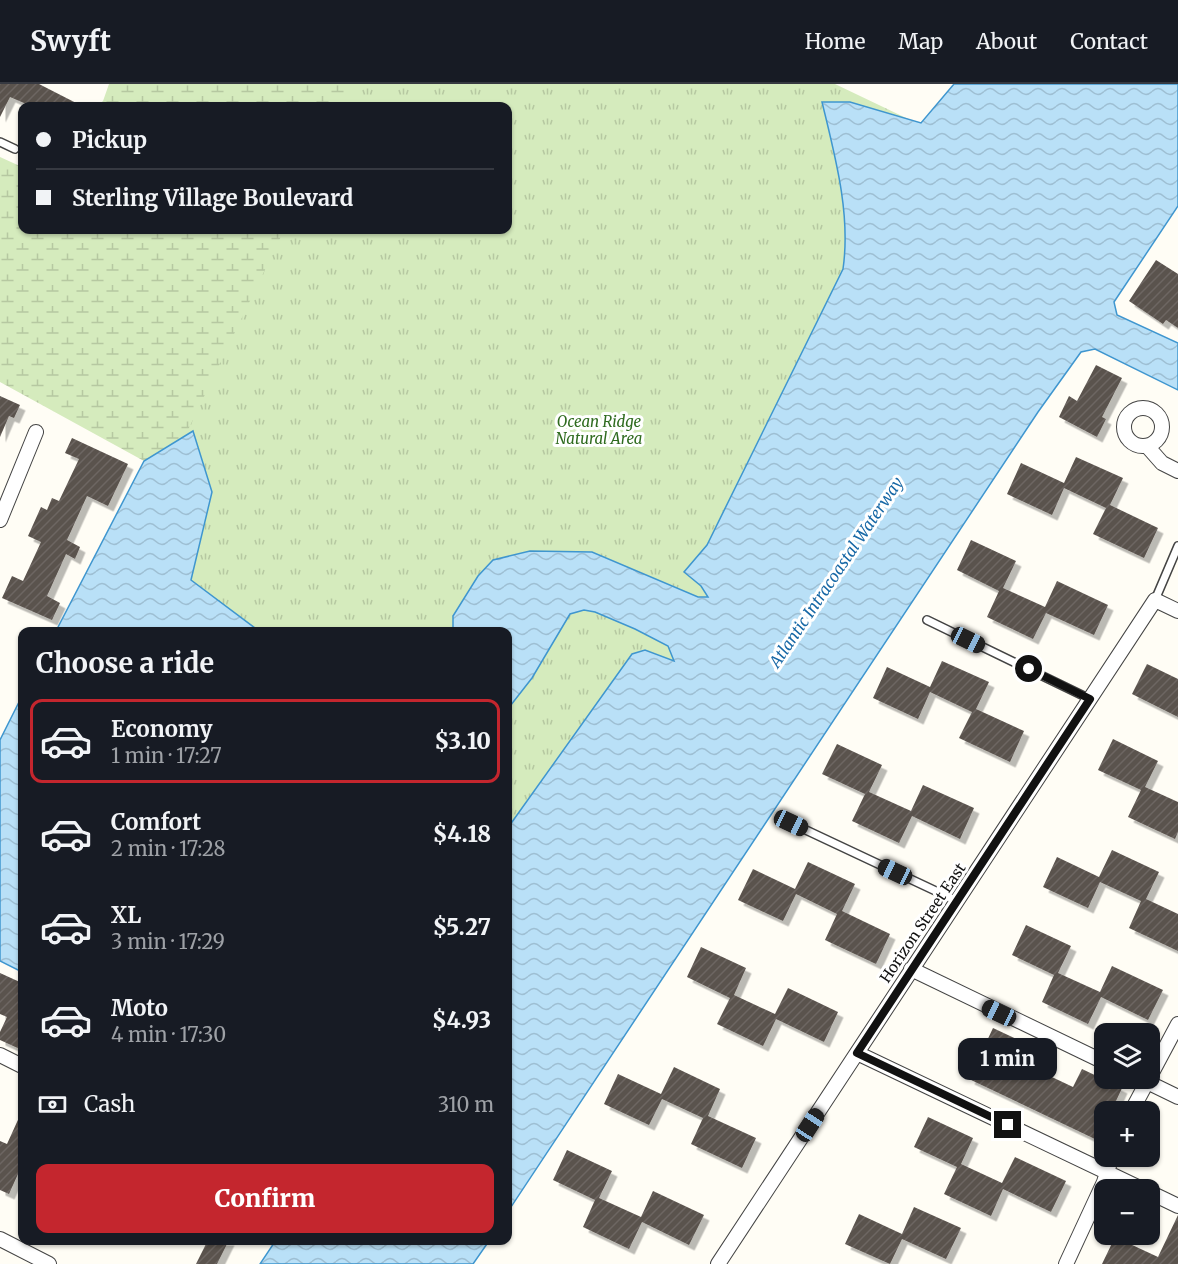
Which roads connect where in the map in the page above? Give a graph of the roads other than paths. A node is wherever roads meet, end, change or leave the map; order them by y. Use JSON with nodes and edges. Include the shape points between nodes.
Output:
{"nodes":[{"id":1,"x":0,"y":142,"type":"edge"},
{"id":2,"x":15,"y":149,"type":"dead end"},
{"id":3,"x":36,"y":432,"type":"dead end"},
{"id":4,"x":1147,"y":446,"type":"dead end"},
{"id":5,"x":1178,"y":471,"type":"edge"},
{"id":6,"x":0,"y":520,"type":"edge"},
{"id":7,"x":1178,"y":546,"type":"edge"},
{"id":8,"x":1155,"y":600,"type":"junction"},
{"id":9,"x":1178,"y":611,"type":"edge"},
{"id":10,"x":927,"y":620,"type":"dead end"},
{"id":11,"x":1090,"y":699,"type":"junction"},
{"id":12,"x":791,"y":823,"type":"dead end"},
{"id":13,"x":957,"y":901,"type":"junction"},
{"id":14,"x":912,"y":969,"type":"junction"},
{"id":15,"x":1178,"y":1024,"type":"edge"},
{"id":16,"x":857,"y":1053,"type":"junction"},
{"id":17,"x":1160,"y":1054,"type":"edge"},
{"id":18,"x":0,"y":1055,"type":"edge"},
{"id":19,"x":1094,"y":1057,"type":"edge"},
{"id":20,"x":18,"y":1064,"type":"edge"},
{"id":21,"x":1160,"y":1088,"type":"edge"},
{"id":22,"x":1178,"y":1097,"type":"edge"},
{"id":23,"x":1109,"y":1167,"type":"edge"},
{"id":24,"x":1107,"y":1172,"type":"junction"},
{"id":25,"x":1121,"y":1179,"type":"edge"},
{"id":26,"x":1160,"y":1197,"type":"edge"},
{"id":27,"x":1178,"y":1206,"type":"edge"},
{"id":28,"x":0,"y":1239,"type":"edge"},
{"id":29,"x":49,"y":1264,"type":"edge"},
{"id":30,"x":718,"y":1264,"type":"edge"},
{"id":31,"x":1066,"y":1264,"type":"edge"}],
"edges":[{"from":1,"to":2,"type":"lane"},
{"from":3,"to":6,"type":"street"},
{"from":4,"to":5,"type":"street","via":[[1162,463]]},
{"from":7,"to":8,"type":"lane"},
{"from":8,"to":9,"type":"street"},
{"from":8,"to":11,"type":"street","name":"Horizon Street East"},
{"from":10,"to":11,"type":"lane"},
{"from":11,"to":13,"type":"street","name":"Horizon Street East"},
{"from":12,"to":13,"type":"lane"},
{"from":13,"to":14,"type":"street","name":"Horizon Street East"},
{"from":14,"to":16,"type":"street","name":"Horizon Street East"},
{"from":14,"to":19,"type":"street","via":[[936,984]]},
{"from":15,"to":17,"type":"street"},
{"from":16,"to":24,"type":"street"},
{"from":16,"to":30,"type":"street","name":"Horizon Street East"},
{"from":18,"to":20,"type":"street"},
{"from":21,"to":22,"type":"street"},
{"from":23,"to":24,"type":"street"},
{"from":24,"to":25,"type":"street"},
{"from":24,"to":31,"type":"street"},
{"from":26,"to":27,"type":"street"},
{"from":28,"to":29,"type":"street"}]}
